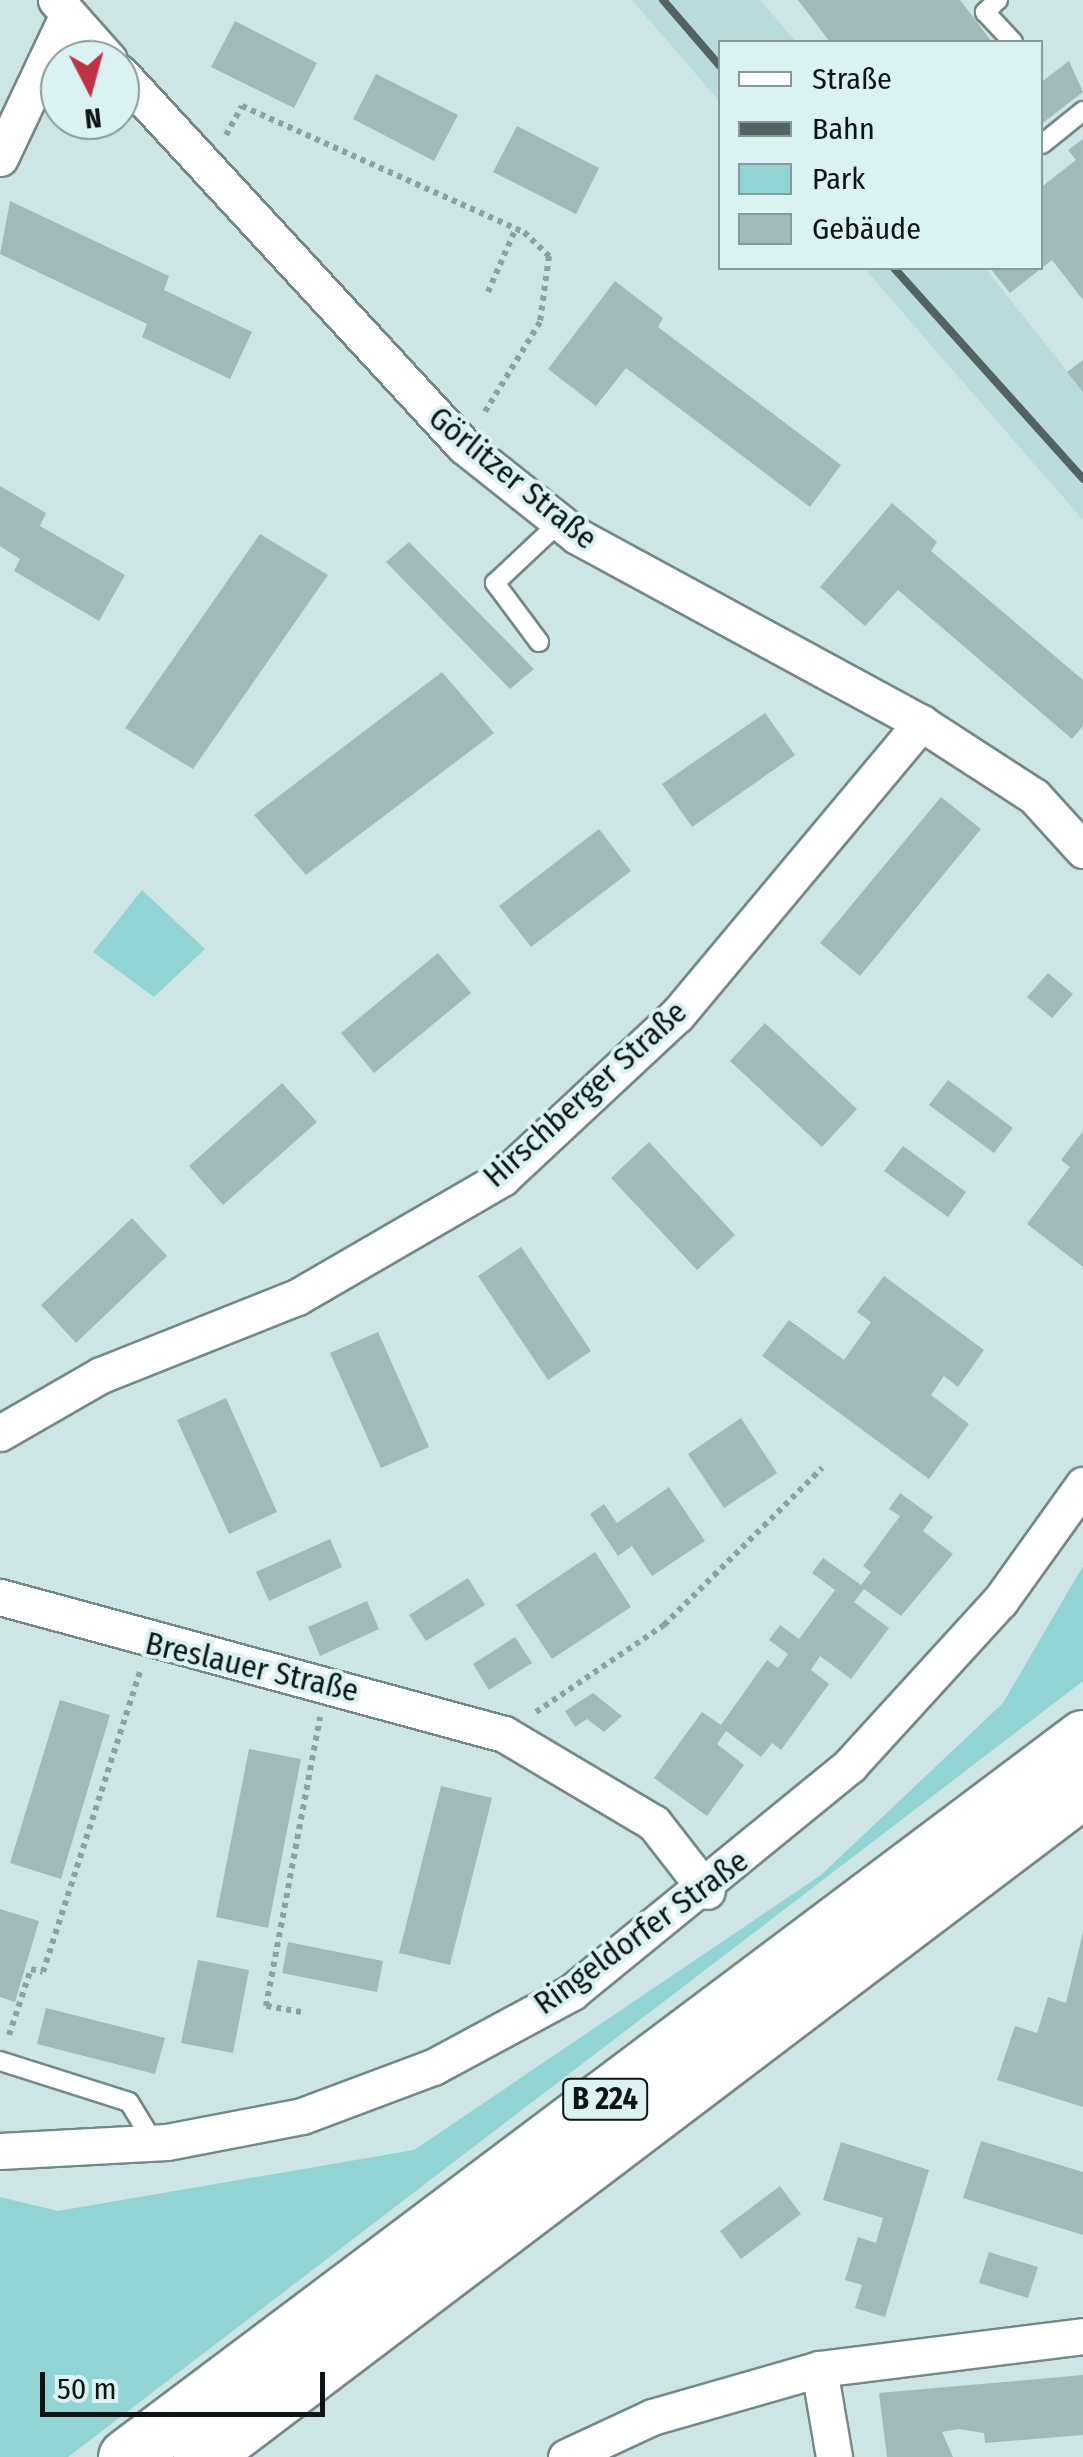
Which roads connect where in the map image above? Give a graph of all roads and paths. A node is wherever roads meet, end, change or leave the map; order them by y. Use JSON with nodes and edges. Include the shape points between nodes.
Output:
{"nodes":[{"id":1,"x":998,"y":0,"type":"edge"},
{"id":2,"x":62,"y":7,"type":"edge"},
{"id":3,"x":91,"y":40,"type":"edge"},
{"id":4,"x":1011,"y":40,"type":"edge"},
{"id":5,"x":140,"y":96,"type":"edge"},
{"id":6,"x":1083,"y":111,"type":"edge"},
{"id":7,"x":1043,"y":143,"type":"edge"},
{"id":8,"x":0,"y":158,"type":"edge"},
{"id":9,"x":207,"y":171,"type":"junction"},
{"id":10,"x":516,"y":228,"type":"junction"},
{"id":11,"x":488,"y":292,"type":"dead end"},
{"id":12,"x":464,"y":446,"type":"junction"},
{"id":13,"x":559,"y":523,"type":"junction"},
{"id":14,"x":539,"y":642,"type":"dead end"},
{"id":15,"x":921,"y":724,"type":"junction"},
{"id":16,"x":1083,"y":850,"type":"edge"},
{"id":17,"x":0,"y":1432,"type":"edge"},
{"id":18,"x":822,"y":1468,"type":"dead end"},
{"id":19,"x":1083,"y":1484,"type":"edge"},
{"id":20,"x":0,"y":1597,"type":"edge"},
{"id":21,"x":148,"y":1643,"type":"junction"},
{"id":22,"x":326,"y":1686,"type":"junction"},
{"id":23,"x":504,"y":1734,"type":"junction"},
{"id":24,"x":1083,"y":1738,"type":"edge"},
{"id":25,"x":1083,"y":1789,"type":"edge"},
{"id":26,"x":707,"y":1890,"type":"junction"},
{"id":27,"x":301,"y":2012,"type":"dead end"},
{"id":28,"x":0,"y":2062,"type":"edge"},
{"id":29,"x":154,"y":2143,"type":"junction"},
{"id":30,"x":0,"y":2151,"type":"edge"},
{"id":31,"x":1083,"y":2336,"type":"edge"},
{"id":32,"x":819,"y":2368,"type":"junction"},
{"id":33,"x":617,"y":2446,"type":"edge"},
{"id":34,"x":126,"y":2457,"type":"edge"},
{"id":35,"x":200,"y":2457,"type":"edge"},
{"id":36,"x":566,"y":2457,"type":"edge"},
{"id":37,"x":834,"y":2457,"type":"edge"}],
"edges":[{"from":1,"to":4,"type":"lane","via":[[985,12]]},
{"from":2,"to":3,"type":"street"},
{"from":2,"to":8,"type":"street"},
{"from":5,"to":9,"type":"street","name":"Görlitzer Straße"},
{"from":6,"to":7,"type":"lane"},
{"from":9,"to":10,"type":"path","via":[[242,106]]},
{"from":9,"to":12,"type":"street","name":"Görlitzer Straße"},
{"from":10,"to":11,"type":"path"},
{"from":10,"to":12,"type":"path","via":[[549,256],[540,322]]},
{"from":12,"to":13,"type":"street","name":"Görlitzer Straße"},
{"from":13,"to":14,"type":"lane","via":[[495,583]]},
{"from":13,"to":15,"type":"street","name":"Görlitzer Straße"},
{"from":15,"to":16,"type":"street","name":"Görlitzer Straße","via":[[1034,796]]},
{"from":15,"to":17,"type":"street","name":"Hirschberger Straße","via":[[677,1015],[502,1178],[297,1297],[101,1375]]},
{"from":18,"to":23,"type":"path","via":[[664,1626]]},
{"from":19,"to":26,"type":"street","name":"Ringeldorfer Straße","via":[[1000,1601],[850,1765]]},
{"from":20,"to":21,"type":"street","name":"Breslauer Straße"},
{"from":21,"to":22,"type":"street","name":"Breslauer Straße"},
{"from":21,"to":28,"type":"path","via":[[43,1972],[30,1969]]},
{"from":22,"to":23,"type":"street","name":"Breslauer Straße"},
{"from":22,"to":27,"type":"path","via":[[266,2006]]},
{"from":23,"to":26,"type":"street","name":"Breslauer Straße","via":[[654,1824]]},
{"from":24,"to":34,"type":"highway","number":"B 224"},
{"from":25,"to":35,"type":"highway","number":"B 224"},
{"from":26,"to":29,"type":"street","name":"Ringeldorfer Straße","via":[[572,1992],[433,2067],[302,2116]]},
{"from":28,"to":29,"type":"lane","via":[[129,2102]]},
{"from":29,"to":30,"type":"street","name":"Ringeldorfer Straße"},
{"from":31,"to":32,"type":"street"},
{"from":32,"to":33,"type":"street"},
{"from":32,"to":37,"type":"street"},
{"from":33,"to":36,"type":"street"}]}
